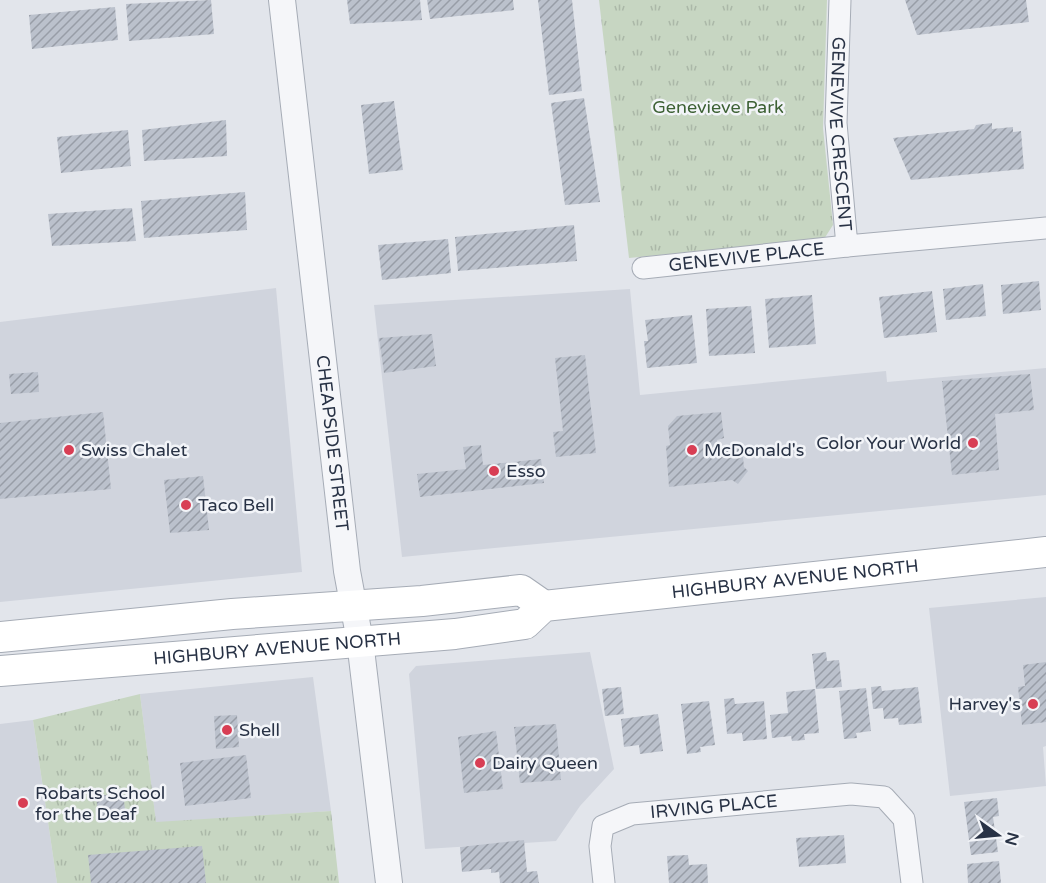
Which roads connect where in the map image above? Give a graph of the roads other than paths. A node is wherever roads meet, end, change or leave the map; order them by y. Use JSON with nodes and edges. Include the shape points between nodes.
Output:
{"nodes":[{"id":1,"x":282,"y":0,"type":"edge"},
{"id":2,"x":840,"y":0,"type":"edge"},
{"id":3,"x":1046,"y":228,"type":"edge"},
{"id":4,"x":847,"y":246,"type":"junction"},
{"id":5,"x":644,"y":268,"type":"dead end"},
{"id":6,"x":1046,"y":552,"type":"edge"},
{"id":7,"x":354,"y":605,"type":"junction"},
{"id":8,"x":544,"y":606,"type":"junction"},
{"id":9,"x":0,"y":637,"type":"edge"},
{"id":10,"x":360,"y":641,"type":"junction"},
{"id":11,"x":0,"y":671,"type":"edge"},
{"id":12,"x":389,"y":883,"type":"edge"},
{"id":13,"x":604,"y":883,"type":"edge"},
{"id":14,"x":912,"y":883,"type":"edge"}],
"edges":[{"from":1,"to":7,"type":"street","name":"CHEAPSIDE STREET"},
{"from":2,"to":4,"type":"street","name":"GENEVIVE CRESCENT","via":[[836,123]]},
{"from":3,"to":4,"type":"street","name":"GENEVIVE CRESCENT"},
{"from":4,"to":5,"type":"street","name":"GENEVIVE PLACE"},
{"from":6,"to":8,"type":"main road","name":"HIGHBURY AVENUE NORTH"},
{"from":7,"to":8,"type":"main road","name":"HIGHBURY AVENUE NORTH","via":[[521,590]]},
{"from":7,"to":9,"type":"main road","name":"HIGHBURY AVENUE NORTH"},
{"from":7,"to":10,"type":"street","name":"CHEAPSIDE STREET"},
{"from":8,"to":10,"type":"main road","name":"HIGHBURY AVENUE NORTH","via":[[525,624]]},
{"from":10,"to":11,"type":"main road","name":"HIGHBURY AVENUE NORTH"},
{"from":10,"to":12,"type":"street","name":"CHEAPSIDE STREET"},
{"from":13,"to":14,"type":"street","name":"IRVING PLACE","via":[[600,846],[603,826],[632,814],[851,794],[884,796],[904,819]]}]}
